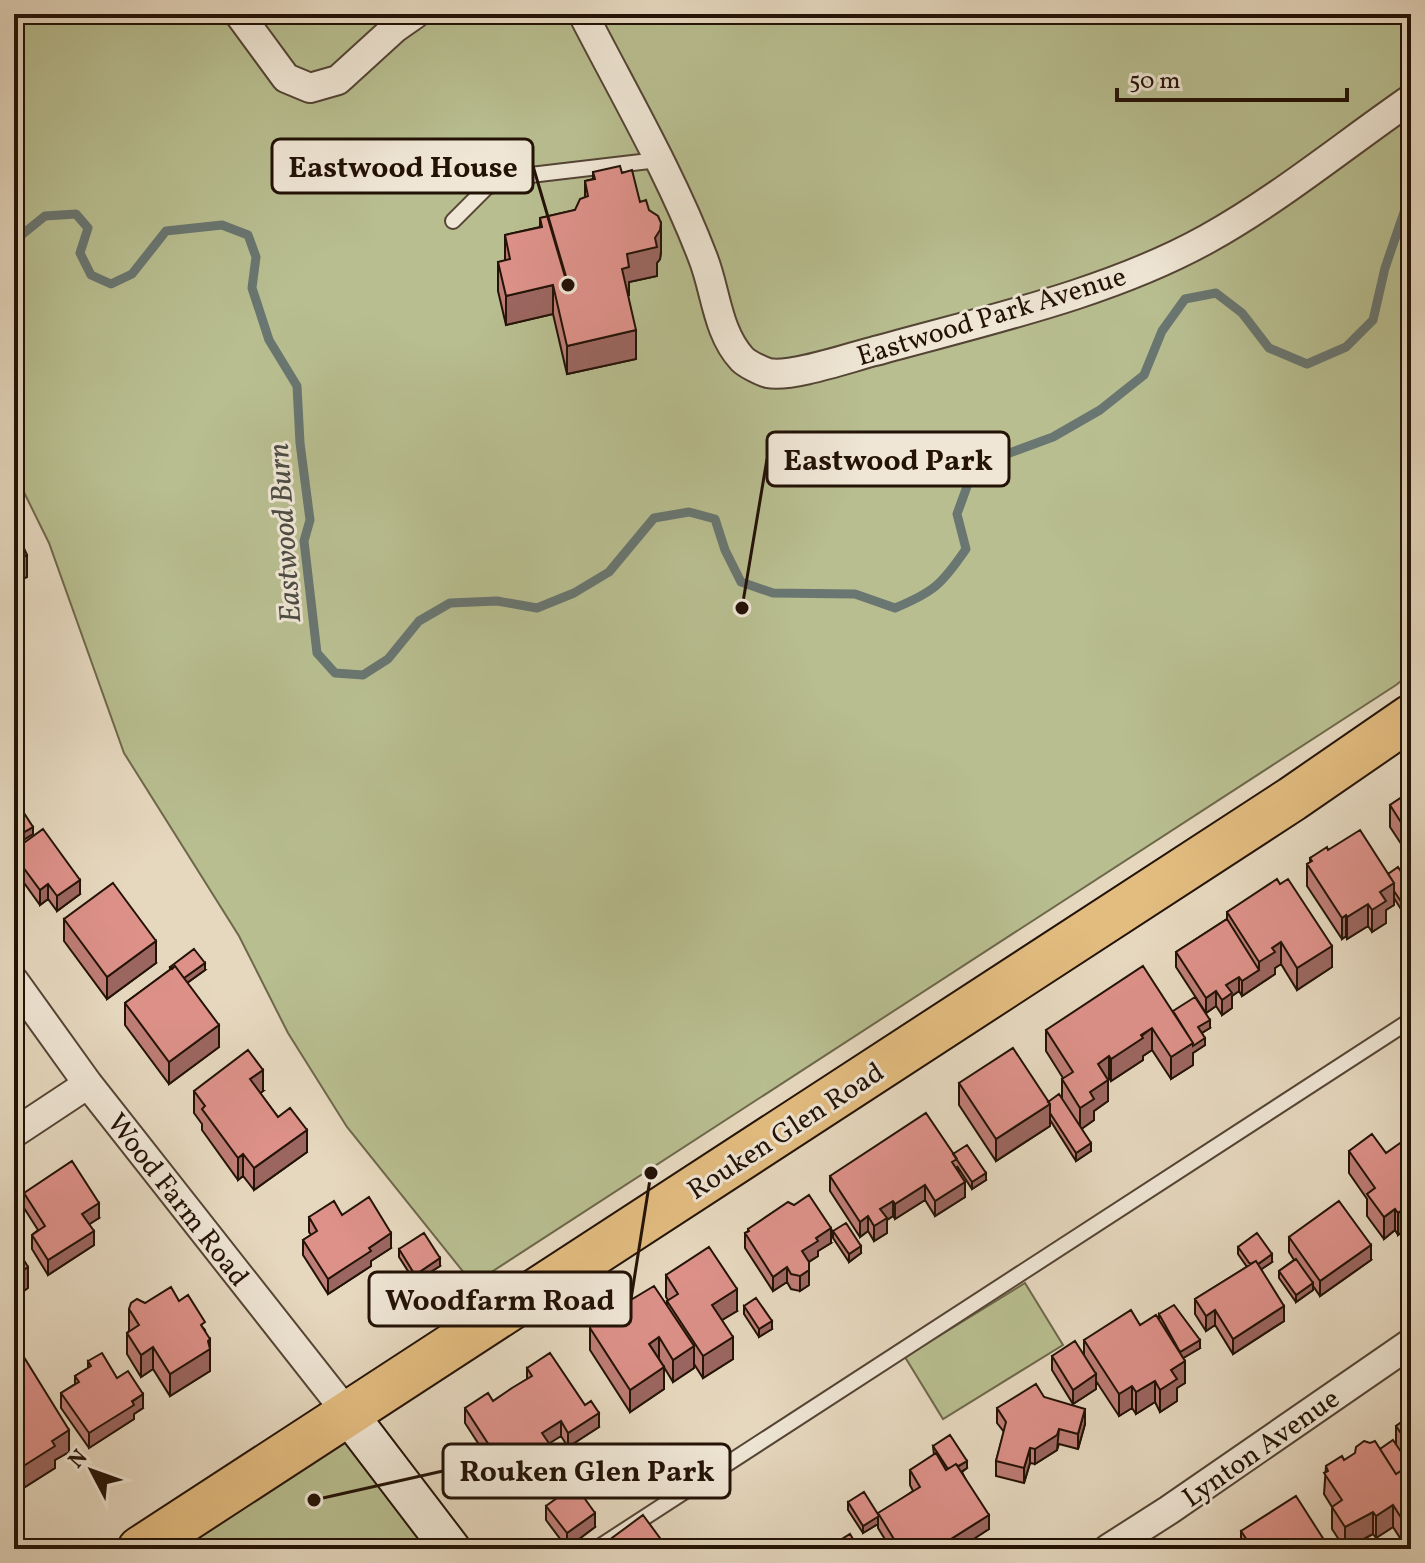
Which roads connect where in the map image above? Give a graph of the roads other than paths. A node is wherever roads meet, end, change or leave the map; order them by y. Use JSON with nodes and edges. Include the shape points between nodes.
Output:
{"nodes":[{"id":1,"x":239,"y":14,"type":"edge"},
{"id":2,"x":415,"y":14,"type":"edge"},
{"id":3,"x":583,"y":14,"type":"edge"},
{"id":4,"x":1411,"y":99,"type":"edge"},
{"id":5,"x":658,"y":160,"type":"junction"},
{"id":6,"x":453,"y":221,"type":"dead end"},
{"id":7,"x":1403,"y":726,"type":"edge"},
{"id":8,"x":14,"y":981,"type":"edge"},
{"id":9,"x":1411,"y":1020,"type":"edge"},
{"id":10,"x":88,"y":1084,"type":"junction"},
{"id":11,"x":14,"y":1133,"type":"edge"},
{"id":12,"x":1411,"y":1343,"type":"edge"},
{"id":13,"x":348,"y":1414,"type":"junction"},
{"id":14,"x":140,"y":1549,"type":"edge"},
{"id":15,"x":451,"y":1549,"type":"edge"},
{"id":16,"x":596,"y":1549,"type":"edge"},
{"id":17,"x":1108,"y":1549,"type":"edge"}],
"edges":[{"from":1,"to":2,"type":"street","via":[[286,78],[310,88],[338,80]]},
{"from":3,"to":5,"type":"street","name":"Eastwood Park Avenue"},
{"from":4,"to":5,"type":"street","name":"Eastwood Park Avenue","via":[[1250,214],[1150,265],[1021,310],[797,371],[769,373],[743,361],[726,335],[704,259]]},
{"from":5,"to":6,"type":"lane","via":[[522,176],[487,187]]},
{"from":7,"to":13,"type":"main road","name":"Rouken Glen Road"},
{"from":8,"to":10,"type":"street","name":"Wood Farm Road"},
{"from":9,"to":16,"type":"lane"},
{"from":10,"to":11,"type":"street"},
{"from":10,"to":13,"type":"street","name":"Wood Farm Road"},
{"from":12,"to":17,"type":"street","name":"Lynton Avenue"},
{"from":13,"to":14,"type":"main road","name":"Rouken Glen Road"},
{"from":13,"to":15,"type":"street"}]}
